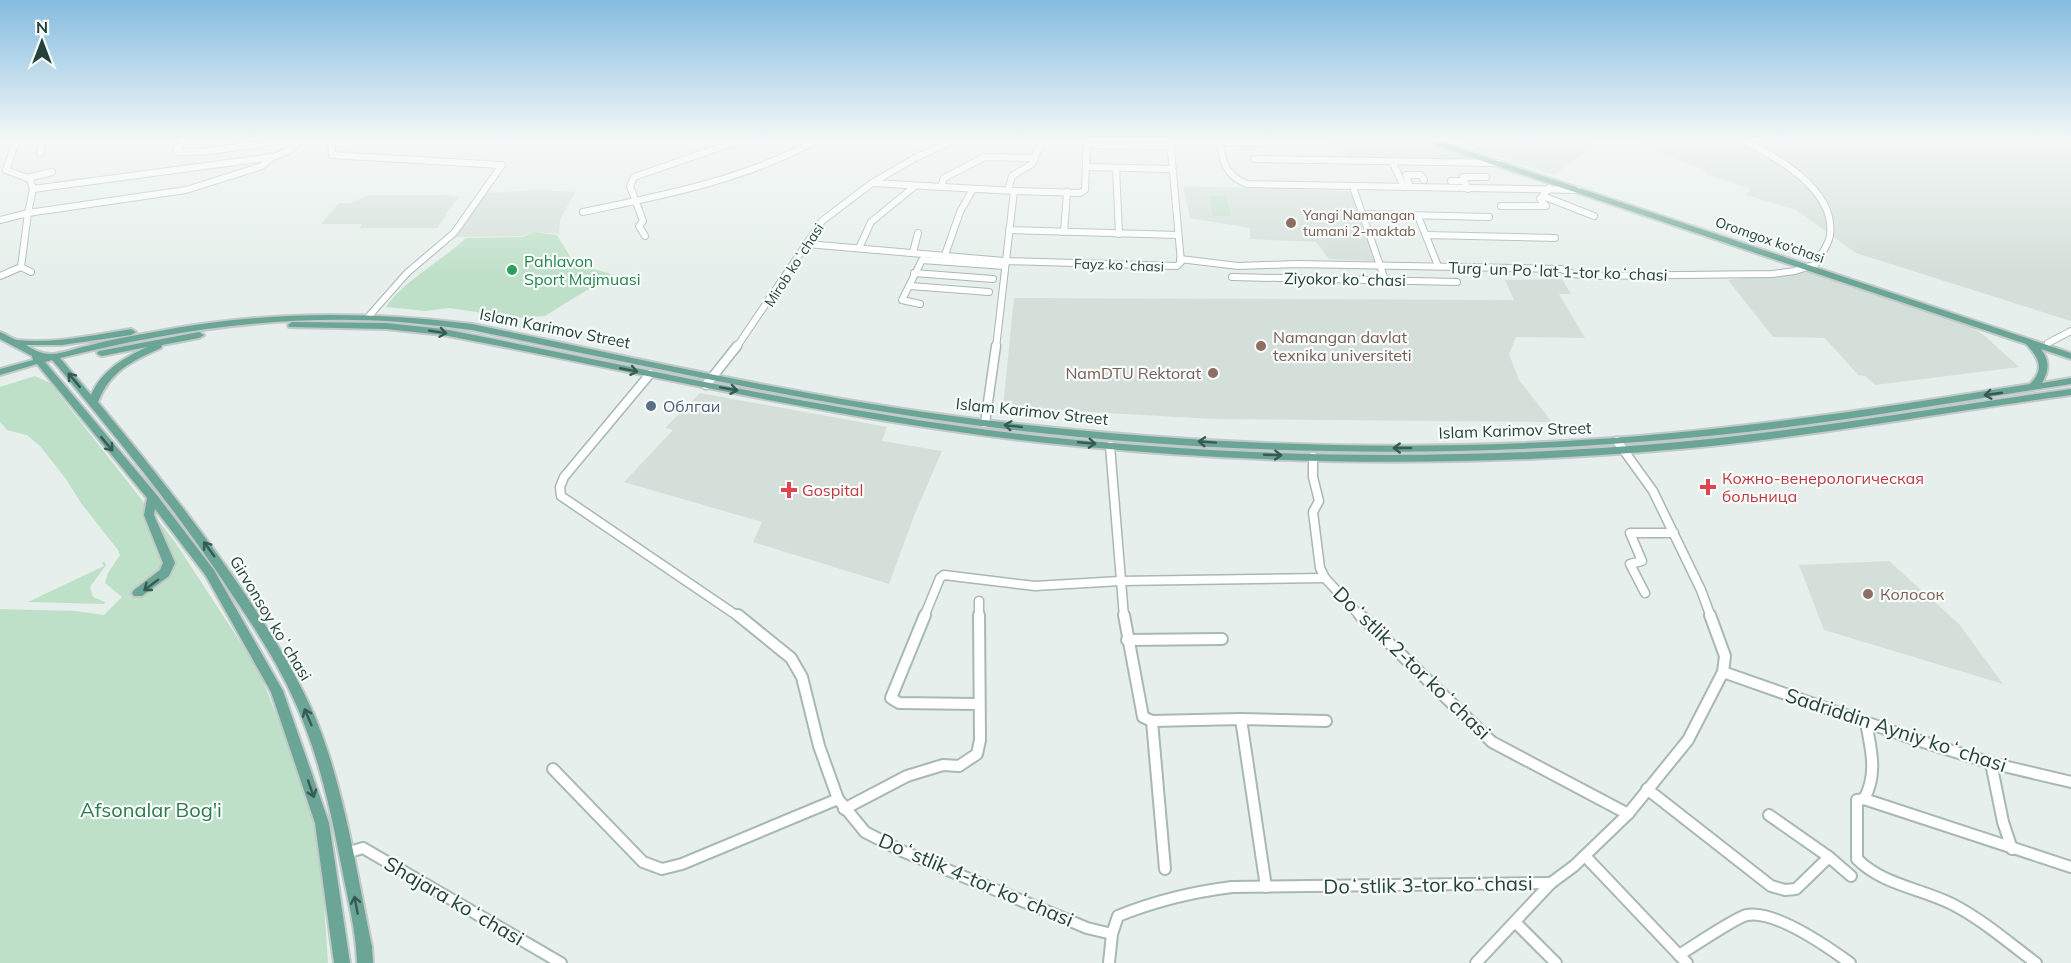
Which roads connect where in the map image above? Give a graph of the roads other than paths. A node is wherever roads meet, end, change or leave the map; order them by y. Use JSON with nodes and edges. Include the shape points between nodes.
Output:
{"nodes":[{"id":1,"x":30,"y":184,"type":"edge"},
{"id":2,"x":71,"y":184,"type":"edge"},
{"id":3,"x":205,"y":184,"type":"edge"},
{"id":4,"x":489,"y":184,"type":"edge"},
{"id":5,"x":631,"y":184,"type":"edge"},
{"id":6,"x":709,"y":184,"type":"edge"},
{"id":7,"x":871,"y":184,"type":"edge"},
{"id":8,"x":885,"y":184,"type":"edge"},
{"id":9,"x":942,"y":184,"type":"edge"},
{"id":10,"x":1011,"y":184,"type":"edge"},
{"id":11,"x":1085,"y":184,"type":"edge"},
{"id":12,"x":1117,"y":184,"type":"edge"},
{"id":13,"x":1173,"y":184,"type":"edge"},
{"id":14,"x":1250,"y":184,"type":"edge"},
{"id":15,"x":1405,"y":184,"type":"edge"},
{"id":16,"x":1407,"y":184,"type":"edge"},
{"id":17,"x":1465,"y":184,"type":"edge"},
{"id":18,"x":1562,"y":184,"type":"edge"},
{"id":19,"x":1567,"y":184,"type":"edge"},
{"id":20,"x":1807,"y":184,"type":"edge"},
{"id":21,"x":915,"y":186,"type":"junction"},
{"id":22,"x":941,"y":187,"type":"junction"},
{"id":23,"x":1353,"y":187,"type":"junction"},
{"id":24,"x":1407,"y":187,"type":"junction"},
{"id":25,"x":1549,"y":188,"type":"junction"},
{"id":26,"x":33,"y":189,"type":"junction"},
{"id":27,"x":973,"y":189,"type":"junction"},
{"id":28,"x":1468,"y":189,"type":"junction"},
{"id":29,"x":1011,"y":190,"type":"junction"},
{"id":30,"x":1578,"y":190,"type":"junction"},
{"id":31,"x":1067,"y":192,"type":"junction"},
{"id":32,"x":1543,"y":196,"type":"junction"},
{"id":33,"x":637,"y":200,"type":"junction"},
{"id":34,"x":1501,"y":206,"type":"dead end"},
{"id":35,"x":583,"y":212,"type":"dead end"},
{"id":36,"x":28,"y":213,"type":"junction"},
{"id":37,"x":1363,"y":214,"type":"junction"},
{"id":38,"x":1418,"y":216,"type":"junction"},
{"id":39,"x":1594,"y":216,"type":"dead end"},
{"id":40,"x":1489,"y":217,"type":"dead end"},
{"id":41,"x":0,"y":220,"type":"edge"},
{"id":42,"x":1009,"y":230,"type":"junction"},
{"id":43,"x":1064,"y":232,"type":"junction"},
{"id":44,"x":918,"y":233,"type":"dead end"},
{"id":45,"x":1119,"y":234,"type":"junction"},
{"id":46,"x":1178,"y":235,"type":"junction"},
{"id":47,"x":1426,"y":235,"type":"junction"},
{"id":48,"x":645,"y":236,"type":"dead end"},
{"id":49,"x":1555,"y":238,"type":"dead end"},
{"id":50,"x":807,"y":244,"type":"junction"},
{"id":51,"x":859,"y":248,"type":"junction"},
{"id":52,"x":913,"y":252,"type":"junction"},
{"id":53,"x":945,"y":255,"type":"junction"},
{"id":54,"x":1180,"y":259,"type":"junction"},
{"id":55,"x":1004,"y":264,"type":"junction"},
{"id":56,"x":1379,"y":265,"type":"junction"},
{"id":57,"x":1438,"y":266,"type":"junction"},
{"id":58,"x":1812,"y":266,"type":"junction"},
{"id":59,"x":21,"y":267,"type":"junction"},
{"id":60,"x":31,"y":272,"type":"dead end"},
{"id":61,"x":914,"y":273,"type":"junction"},
{"id":62,"x":0,"y":276,"type":"edge"},
{"id":63,"x":1232,"y":277,"type":"dead end"},
{"id":64,"x":993,"y":279,"type":"dead end"},
{"id":65,"x":1385,"y":280,"type":"junction"},
{"id":66,"x":1457,"y":282,"type":"dead end"},
{"id":67,"x":910,"y":286,"type":"junction"},
{"id":68,"x":989,"y":292,"type":"dead end"},
{"id":69,"x":920,"y":304,"type":"dead end"},
{"id":70,"x":369,"y":316,"type":"junction"},
{"id":71,"x":2071,"y":331,"type":"edge"},
{"id":72,"x":180,"y":334,"type":"junction"},
{"id":73,"x":0,"y":335,"type":"edge"},
{"id":74,"x":535,"y":340,"type":"junction"},
{"id":75,"x":2023,"y":340,"type":"junction"},
{"id":76,"x":12,"y":342,"type":"junction"},
{"id":77,"x":2048,"y":343,"type":"junction"},
{"id":78,"x":525,"y":349,"type":"junction"},
{"id":79,"x":2071,"y":353,"type":"edge"},
{"id":80,"x":56,"y":359,"type":"junction"},
{"id":81,"x":38,"y":360,"type":"junction"},
{"id":82,"x":0,"y":372,"type":"edge"},
{"id":83,"x":651,"y":374,"type":"junction"},
{"id":84,"x":713,"y":376,"type":"junction"},
{"id":85,"x":0,"y":379,"type":"edge"},
{"id":86,"x":2071,"y":381,"type":"edge"},
{"id":87,"x":706,"y":385,"type":"junction"},
{"id":88,"x":2032,"y":388,"type":"junction"},
{"id":89,"x":2071,"y":392,"type":"edge"},
{"id":90,"x":93,"y":402,"type":"junction"},
{"id":91,"x":985,"y":423,"type":"junction"},
{"id":92,"x":1617,"y":441,"type":"junction"},
{"id":93,"x":1110,"y":446,"type":"junction"},
{"id":94,"x":1624,"y":450,"type":"junction"},
{"id":95,"x":1312,"y":457,"type":"junction"},
{"id":96,"x":152,"y":497,"type":"junction"},
{"id":97,"x":1674,"y":533,"type":"junction"},
{"id":98,"x":1325,"y":578,"type":"junction"},
{"id":99,"x":1120,"y":581,"type":"junction"},
{"id":100,"x":138,"y":593,"type":"dead end"},
{"id":101,"x":1645,"y":593,"type":"dead end"},
{"id":102,"x":980,"y":601,"type":"dead end"},
{"id":103,"x":260,"y":626,"type":"junction"},
{"id":104,"x":245,"y":634,"type":"junction"},
{"id":105,"x":1222,"y":639,"type":"dead end"},
{"id":106,"x":1127,"y":640,"type":"junction"},
{"id":107,"x":273,"y":646,"type":"junction"},
{"id":108,"x":259,"y":656,"type":"junction"},
{"id":109,"x":1723,"y":672,"type":"junction"},
{"id":110,"x":978,"y":704,"type":"junction"},
{"id":111,"x":1241,"y":720,"type":"junction"},
{"id":112,"x":1152,"y":721,"type":"junction"},
{"id":113,"x":1326,"y":721,"type":"dead end"},
{"id":114,"x":1866,"y":723,"type":"junction"},
{"id":115,"x":1990,"y":763,"type":"junction"},
{"id":116,"x":553,"y":769,"type":"dead end"},
{"id":117,"x":2071,"y":782,"type":"edge"},
{"id":118,"x":1647,"y":789,"type":"junction"},
{"id":119,"x":1863,"y":799,"type":"junction"},
{"id":120,"x":841,"y":804,"type":"junction"},
{"id":121,"x":1628,"y":814,"type":"junction"},
{"id":122,"x":1769,"y":815,"type":"dead end"},
{"id":123,"x":2012,"y":849,"type":"junction"},
{"id":124,"x":346,"y":854,"type":"junction"},
{"id":125,"x":1585,"y":856,"type":"junction"},
{"id":126,"x":1828,"y":857,"type":"junction"},
{"id":127,"x":2071,"y":867,"type":"edge"},
{"id":128,"x":1165,"y":869,"type":"dead end"},
{"id":129,"x":1851,"y":876,"type":"dead end"},
{"id":130,"x":1551,"y":883,"type":"junction"},
{"id":131,"x":1266,"y":887,"type":"junction"},
{"id":132,"x":1516,"y":923,"type":"junction"},
{"id":133,"x":1112,"y":934,"type":"junction"},
{"id":134,"x":1683,"y":959,"type":"edge"},
{"id":135,"x":342,"y":963,"type":"edge"},
{"id":136,"x":365,"y":963,"type":"edge"},
{"id":137,"x":561,"y":963,"type":"edge"},
{"id":138,"x":1109,"y":963,"type":"edge"},
{"id":139,"x":1476,"y":963,"type":"edge"},
{"id":140,"x":1556,"y":963,"type":"edge"},
{"id":141,"x":1850,"y":963,"type":"edge"},
{"id":142,"x":2036,"y":963,"type":"edge"}],
"edges":[{"from":1,"to":26,"type":"street"},
{"from":2,"to":26,"type":"street"},
{"from":3,"to":36,"type":"street"},
{"from":4,"to":70,"type":"street","via":[[454,233],[407,273]]},
{"from":5,"to":33,"type":"street"},
{"from":6,"to":33,"type":"street"},
{"from":7,"to":50,"type":"street","name":"Mirob koʻchasi","via":[[822,221]]},
{"from":8,"to":21,"type":"street"},
{"from":9,"to":22,"type":"street"},
{"from":10,"to":29,"type":"street"},
{"from":11,"to":31,"type":"street","via":[[1085,190]]},
{"from":12,"to":45,"type":"street"},
{"from":13,"to":46,"type":"street","name":"Fayz koʻchasi"},
{"from":14,"to":23,"type":"street"},
{"from":15,"to":24,"type":"street"},
{"from":16,"to":24,"type":"street"},
{"from":17,"to":28,"type":"street"},
{"from":18,"to":30,"type":"main road","name":"Oromgox ko‘chasi"},
{"from":19,"to":58,"type":"main road","name":"Oromgox ko‘chasi"},
{"from":20,"to":58,"type":"street","via":[[1827,211],[1830,235]]},
{"from":21,"to":22,"type":"street"},
{"from":21,"to":51,"type":"street","via":[[870,222]]},
{"from":22,"to":27,"type":"street"},
{"from":23,"to":24,"type":"street"},
{"from":23,"to":37,"type":"street"},
{"from":24,"to":28,"type":"street"},
{"from":25,"to":28,"type":"street"},
{"from":25,"to":30,"type":"street"},
{"from":25,"to":32,"type":"street"},
{"from":26,"to":36,"type":"street"},
{"from":27,"to":29,"type":"street"},
{"from":27,"to":53,"type":"street"},
{"from":29,"to":31,"type":"street"},
{"from":29,"to":42,"type":"street"},
{"from":30,"to":58,"type":"main road","name":"Oromgox ko‘chasi"},
{"from":31,"to":43,"type":"street"},
{"from":32,"to":34,"type":"street","via":[[1540,199],[1546,206]]},
{"from":32,"to":39,"type":"street"},
{"from":33,"to":35,"type":"street"},
{"from":33,"to":48,"type":"street","via":[[643,221],[639,226]]},
{"from":36,"to":41,"type":"street"},
{"from":36,"to":59,"type":"street"},
{"from":37,"to":38,"type":"street"},
{"from":37,"to":56,"type":"street"},
{"from":38,"to":40,"type":"street"},
{"from":38,"to":47,"type":"street"},
{"from":42,"to":43,"type":"street"},
{"from":42,"to":55,"type":"street"},
{"from":43,"to":45,"type":"street"},
{"from":44,"to":52,"type":"street"},
{"from":45,"to":46,"type":"street"},
{"from":46,"to":54,"type":"street","name":"Fayz koʻchasi"},
{"from":47,"to":49,"type":"street"},
{"from":47,"to":57,"type":"street"},
{"from":50,"to":51,"type":"street"},
{"from":50,"to":84,"type":"street","name":"Mirob koʻchasi","via":[[750,330]]},
{"from":51,"to":52,"type":"street"},
{"from":52,"to":53,"type":"street"},
{"from":53,"to":55,"type":"street"},
{"from":54,"to":55,"type":"street","name":"Fayz koʻchasi","via":[[1179,265],[1173,267]]},
{"from":54,"to":56,"type":"street","name":"Turgʻun Poʻlat 1-tor koʻchasi","via":[[1228,266]]},
{"from":55,"to":61,"type":"street","via":[[923,260]]},
{"from":55,"to":91,"type":"street","via":[[1000,333]]},
{"from":56,"to":57,"type":"street","name":"Turgʻun Poʻlat 1-tor koʻchasi"},
{"from":56,"to":65,"type":"street"},
{"from":57,"to":58,"type":"street","name":"Turgʻun Poʻlat 1-tor koʻchasi","via":[[1561,269],[1574,274],[1637,276],[1755,275]]},
{"from":58,"to":75,"type":"main road","name":"Oromgox ko‘chasi"},
{"from":58,"to":77,"type":"main road","name":"Oromgox ko‘chasi"},
{"from":59,"to":60,"type":"street"},
{"from":59,"to":62,"type":"street"},
{"from":61,"to":64,"type":"street"},
{"from":61,"to":67,"type":"street"},
{"from":63,"to":65,"type":"street","name":"Ziyokor koʻchasi"},
{"from":65,"to":66,"type":"street","name":"Ziyokor koʻchasi"},
{"from":67,"to":68,"type":"street"},
{"from":67,"to":69,"type":"street","via":[[902,300]]},
{"from":70,"to":72,"type":"main road","name":"Islam Karimov Street","via":[[291,318]]},
{"from":70,"to":74,"type":"main road","name":"Islam Karimov Street","via":[[439,322]]},
{"from":71,"to":77,"type":"street"},
{"from":72,"to":76,"type":"main road","via":[[147,330],[53,344]]},
{"from":72,"to":78,"type":"main road","name":"Islam Karimov Street","one_way":true,"via":[[350,324],[435,331]]},
{"from":72,"to":80,"type":"main road","name":"Islam Karimov Street"},
{"from":72,"to":90,"type":"main road","via":[[119,366],[102,383]]},
{"from":73,"to":76,"type":"main road","name":"Girvonsoy koʻchasi"},
{"from":74,"to":78,"type":"main road"},
{"from":74,"to":84,"type":"main road","name":"Islam Karimov Street"},
{"from":75,"to":79,"type":"main road","name":"Oromgox ko‘chasi"},
{"from":75,"to":88,"type":"main road","via":[[2038,350],[2044,362],[2041,376]]},
{"from":76,"to":81,"type":"main road","name":"Girvonsoy koʻchasi"},
{"from":77,"to":79,"type":"main road","name":"Oromgox ko‘chasi"},
{"from":78,"to":83,"type":"main road","name":"Islam Karimov Street","one_way":true},
{"from":80,"to":81,"type":"main road","name":"Islam Karimov Street"},
{"from":90,"to":80,"type":"main road","name":"Girvonsoy koʻchasi","one_way":true},
{"from":81,"to":82,"type":"main road","name":"Islam Karimov Street"},
{"from":81,"to":85,"type":"main road","name":"Islam Karimov Street"},
{"from":81,"to":96,"type":"main road","name":"Girvonsoy koʻchasi","one_way":true},
{"from":83,"to":87,"type":"main road","name":"Islam Karimov Street"},
{"from":83,"to":120,"type":"street","name":"Doʻstlik 4-tor koʻchasi","via":[[564,477],[561,496],[737,615],[790,657],[802,676],[810,713]]},
{"from":84,"to":87,"type":"street","name":"Mirob koʻchasi"},
{"from":84,"to":91,"type":"main road","name":"Islam Karimov Street"},
{"from":86,"to":88,"type":"main road","name":"Islam Karimov Street"},
{"from":87,"to":93,"type":"main road","name":"Islam Karimov Street","one_way":true,"via":[[901,420]]},
{"from":88,"to":92,"type":"main road","name":"Islam Karimov Street","one_way":true,"via":[[1797,423]]},
{"from":89,"to":94,"type":"main road","name":"Islam Karimov Street","via":[[1801,432]]},
{"from":103,"to":90,"type":"main road","name":"Girvonsoy koʻchasi","one_way":true,"via":[[194,529]]},
{"from":92,"to":91,"type":"main road","name":"Islam Karimov Street","one_way":true,"via":[[1498,447],[1318,447]]},
{"from":92,"to":94,"type":"street"},
{"from":93,"to":95,"type":"main road","name":"Islam Karimov Street","one_way":true},
{"from":93,"to":99,"type":"street"},
{"from":94,"to":95,"type":"main road","name":"Islam Karimov Street","via":[[1488,457]]},
{"from":94,"to":97,"type":"street","via":[[1653,491]]},
{"from":95,"to":98,"type":"street","name":"Doʻstlik 2-tor koʻchasi","via":[[1319,501],[1313,512],[1320,568]]},
{"from":96,"to":100,"type":"main road","one_way":true,"via":[[149,515],[168,563],[165,573]]},
{"from":96,"to":104,"type":"main road","name":"Girvonsoy koʻchasi","via":[[210,573]]},
{"from":97,"to":101,"type":"street","via":[[1630,533],[1642,561],[1630,564]]},
{"from":97,"to":109,"type":"street","via":[[1718,633],[1725,656]]},
{"from":98,"to":99,"type":"street","name":"Doʻstlik 2-tor koʻchasi"},
{"from":98,"to":121,"type":"street","name":"Doʻstlik 2-tor koʻchasi","via":[[1378,635],[1492,742]]},
{"from":99,"to":106,"type":"street"},
{"from":99,"to":110,"type":"street","name":"Doʻstlik 2-tor koʻchasi","via":[[1035,586],[944,575],[940,578],[891,698],[899,703]]},
{"from":102,"to":110,"type":"street"},
{"from":103,"to":104,"type":"main road"},
{"from":103,"to":107,"type":"main road","name":"Girvonsoy koʻchasi"},
{"from":104,"to":108,"type":"main road","name":"Girvonsoy koʻchasi"},
{"from":105,"to":106,"type":"street"},
{"from":106,"to":112,"type":"street","via":[[1140,713]]},
{"from":107,"to":108,"type":"main road"},
{"from":124,"to":107,"type":"main road","name":"Girvonsoy koʻchasi","one_way":true,"via":[[339,813],[314,733]]},
{"from":108,"to":135,"type":"main road","name":"Girvonsoy koʻchasi","one_way":true,"via":[[277,691],[322,823]]},
{"from":109,"to":114,"type":"street","name":"Sadriddin Ayniy koʻchasi"},
{"from":109,"to":118,"type":"street","via":[[1688,740]]},
{"from":110,"to":120,"type":"street","via":[[980,740],[977,754],[970,760],[959,766],[943,765],[907,776]]},
{"from":111,"to":112,"type":"street"},
{"from":111,"to":113,"type":"street"},
{"from":111,"to":131,"type":"street"},
{"from":112,"to":128,"type":"street"},
{"from":114,"to":115,"type":"street","name":"Sadriddin Ayniy koʻchasi"},
{"from":114,"to":119,"type":"street","via":[[1872,781]]},
{"from":115,"to":117,"type":"street","name":"Sadriddin Ayniy koʻchasi"},
{"from":115,"to":123,"type":"street"},
{"from":116,"to":120,"type":"street","via":[[643,862],[662,869]]},
{"from":118,"to":121,"type":"street"},
{"from":118,"to":126,"type":"street","via":[[1771,886],[1796,889]]},
{"from":119,"to":123,"type":"street"},
{"from":119,"to":142,"type":"street","via":[[1857,800],[1857,859],[1871,873],[1968,913]]},
{"from":120,"to":133,"type":"street","name":"Doʻstlik 4-tor koʻchasi","via":[[866,832],[902,851],[1087,928]]},
{"from":121,"to":125,"type":"street"},
{"from":122,"to":126,"type":"street"},
{"from":123,"to":127,"type":"street"},
{"from":136,"to":124,"type":"main road","name":"Girvonsoy koʻchasi","one_way":true},
{"from":124,"to":137,"type":"street","name":"Shajara koʻchasi","via":[[363,848]]},
{"from":125,"to":130,"type":"street"},
{"from":125,"to":134,"type":"street"},
{"from":126,"to":129,"type":"street"},
{"from":130,"to":131,"type":"street","name":"Doʻstlik 3-tor koʻchasi"},
{"from":130,"to":132,"type":"street","name":"Doʻstlik 3-tor koʻchasi"},
{"from":131,"to":133,"type":"street","name":"Doʻstlik 3-tor koʻchasi","via":[[1196,890],[1139,907],[1118,916]]},
{"from":132,"to":139,"type":"street","name":"Doʻstlik 3-tor koʻchasi"},
{"from":132,"to":140,"type":"street"},
{"from":133,"to":138,"type":"street"},
{"from":134,"to":141,"type":"street","via":[[1746,915],[1758,915],[1814,939]]}]}
